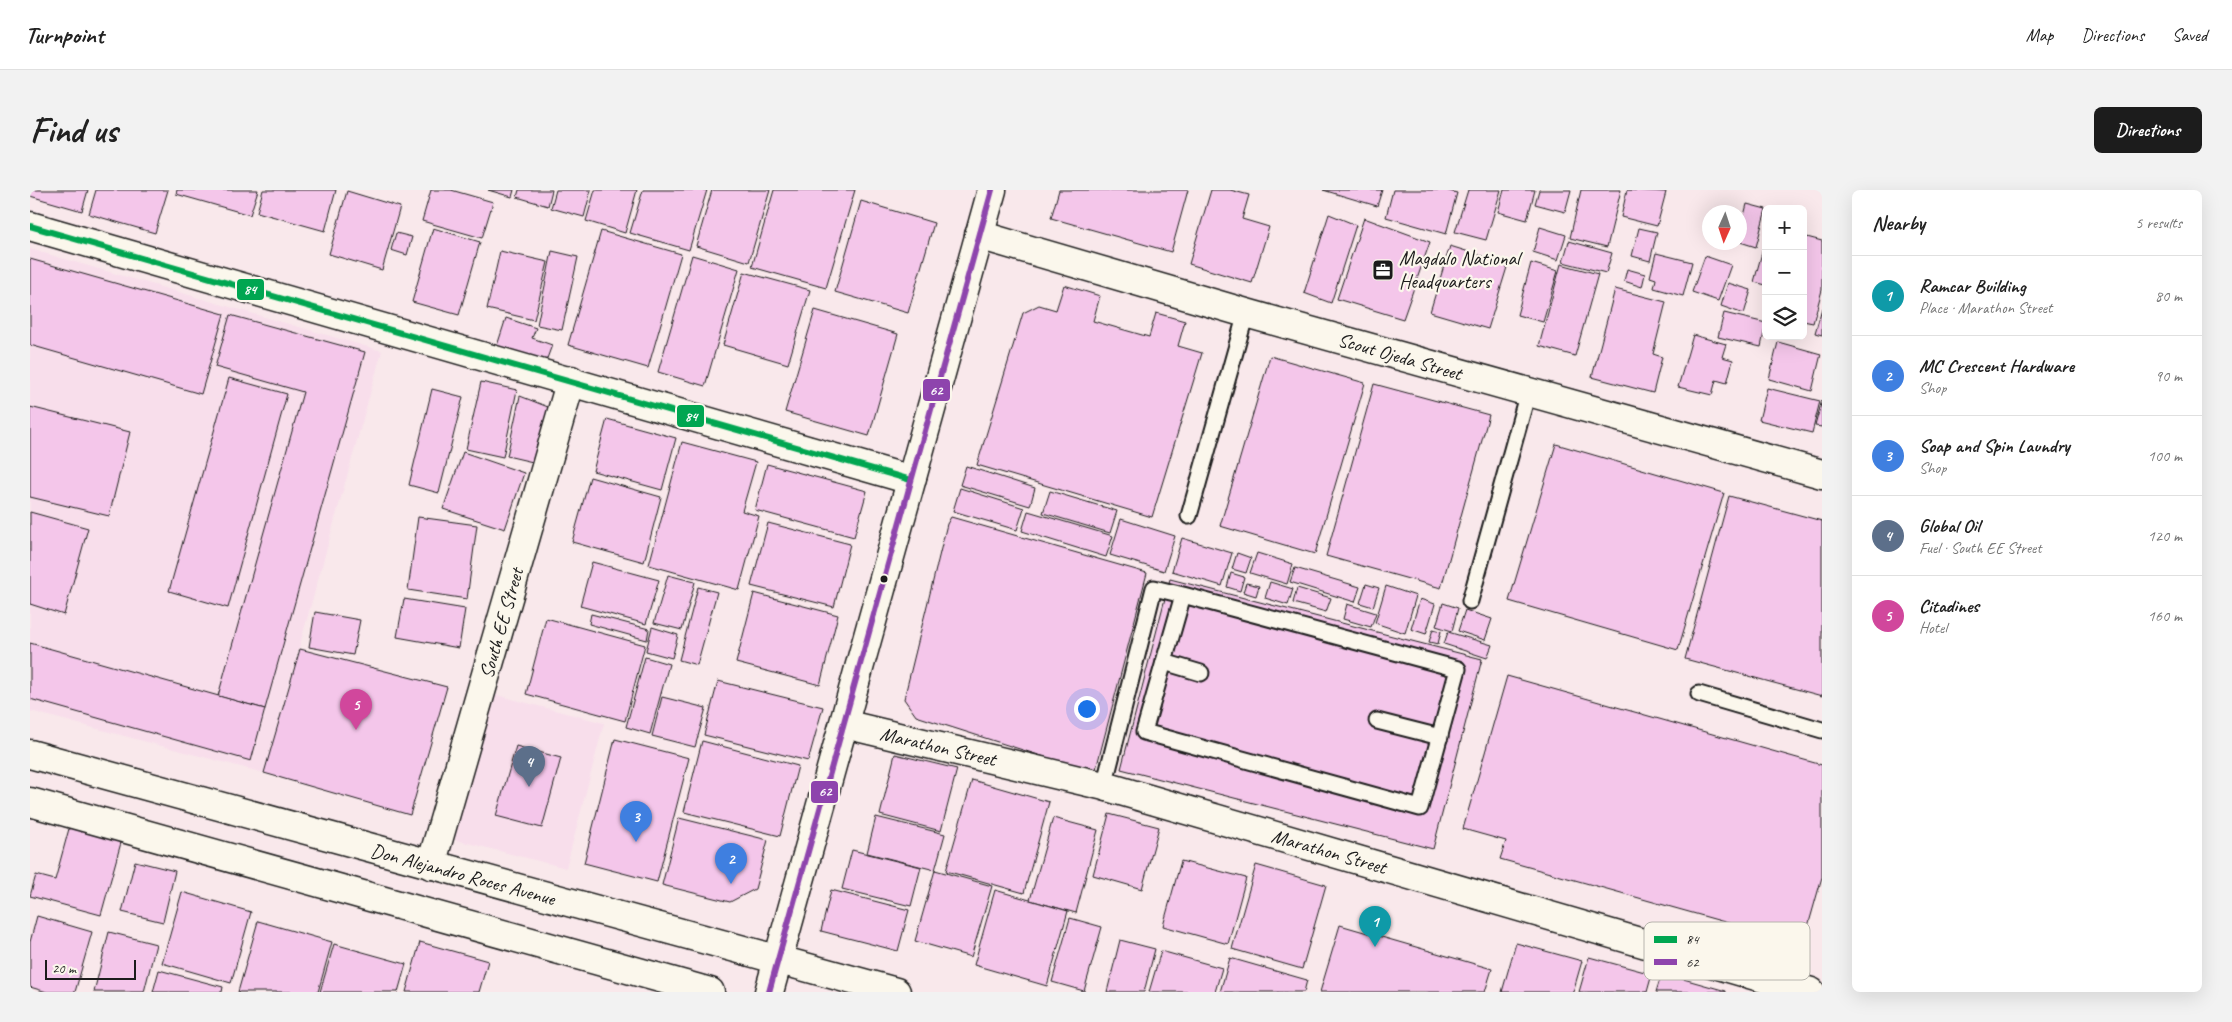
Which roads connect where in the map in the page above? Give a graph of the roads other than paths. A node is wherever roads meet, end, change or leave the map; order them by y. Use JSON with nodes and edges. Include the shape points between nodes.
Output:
{"nodes":[{"id":1,"x":992,"y":190,"type":"edge"},
{"id":2,"x":30,"y":226,"type":"edge"},
{"id":3,"x":979,"y":234,"type":"junction"},
{"id":4,"x":1246,"y":313,"type":"junction"},
{"id":5,"x":571,"y":380,"type":"junction"},
{"id":6,"x":1528,"y":392,"type":"junction"},
{"id":7,"x":1822,"y":474,"type":"edge"},
{"id":8,"x":911,"y":480,"type":"junction"},
{"id":9,"x":1189,"y":516,"type":"dead end"},
{"id":10,"x":1183,"y":595,"type":"junction"},
{"id":11,"x":1470,"y":601,"type":"dead end"},
{"id":12,"x":1164,"y":662,"type":"junction"},
{"id":13,"x":1201,"y":673,"type":"dead end"},
{"id":14,"x":1699,"y":694,"type":"dead end"},
{"id":15,"x":1377,"y":720,"type":"dead end"},
{"id":16,"x":844,"y":724,"type":"junction"},
{"id":17,"x":1822,"y":730,"type":"edge"},
{"id":18,"x":1440,"y":737,"type":"junction"},
{"id":19,"x":30,"y":754,"type":"edge"},
{"id":20,"x":1104,"y":786,"type":"junction"},
{"id":21,"x":30,"y":802,"type":"edge"},
{"id":22,"x":431,"y":865,"type":"junction"},
{"id":23,"x":1644,"y":943,"type":"edge"},
{"id":24,"x":778,"y":961,"type":"junction"},
{"id":25,"x":1770,"y":980,"type":"edge"},
{"id":26,"x":710,"y":992,"type":"edge"},
{"id":27,"x":769,"y":992,"type":"edge"},
{"id":28,"x":896,"y":992,"type":"edge"},
{"id":29,"x":1811,"y":992,"type":"edge"}],
"edges":[{"from":1,"to":3,"type":"street"},
{"from":2,"to":5,"type":"street"},
{"from":3,"to":4,"type":"street","name":"Scout Ojeda Street"},
{"from":3,"to":8,"type":"street"},
{"from":4,"to":6,"type":"street","name":"Scout Ojeda Street"},
{"from":4,"to":9,"type":"lane"},
{"from":5,"to":8,"type":"street"},
{"from":5,"to":22,"type":"street","name":"South EE Street"},
{"from":6,"to":7,"type":"street","name":"Scout Ojeda Street"},
{"from":6,"to":11,"type":"lane"},
{"from":8,"to":16,"type":"street"},
{"from":10,"to":12,"type":"lane"},
{"from":10,"to":18,"type":"lane","via":[[1458,669]]},
{"from":10,"to":20,"type":"lane","via":[[1154,588]]},
{"from":12,"to":13,"type":"lane"},
{"from":12,"to":18,"type":"lane","via":[[1144,732],[1334,785],[1420,808]]},
{"from":14,"to":17,"type":"lane"},
{"from":15,"to":18,"type":"lane"},
{"from":16,"to":20,"type":"street","name":"Marathon Street"},
{"from":16,"to":24,"type":"street"},
{"from":19,"to":22,"type":"street","name":"Don Alejandro Roces Avenue"},
{"from":20,"to":23,"type":"street","name":"Marathon Street"},
{"from":21,"to":26,"type":"street"},
{"from":22,"to":24,"type":"street","name":"Don Alejandro Roces Avenue"},
{"from":24,"to":27,"type":"street"},
{"from":24,"to":28,"type":"street","name":"Don Alejandro Roces Avenue"},
{"from":25,"to":29,"type":"street","name":"Marathon Street"}]}
